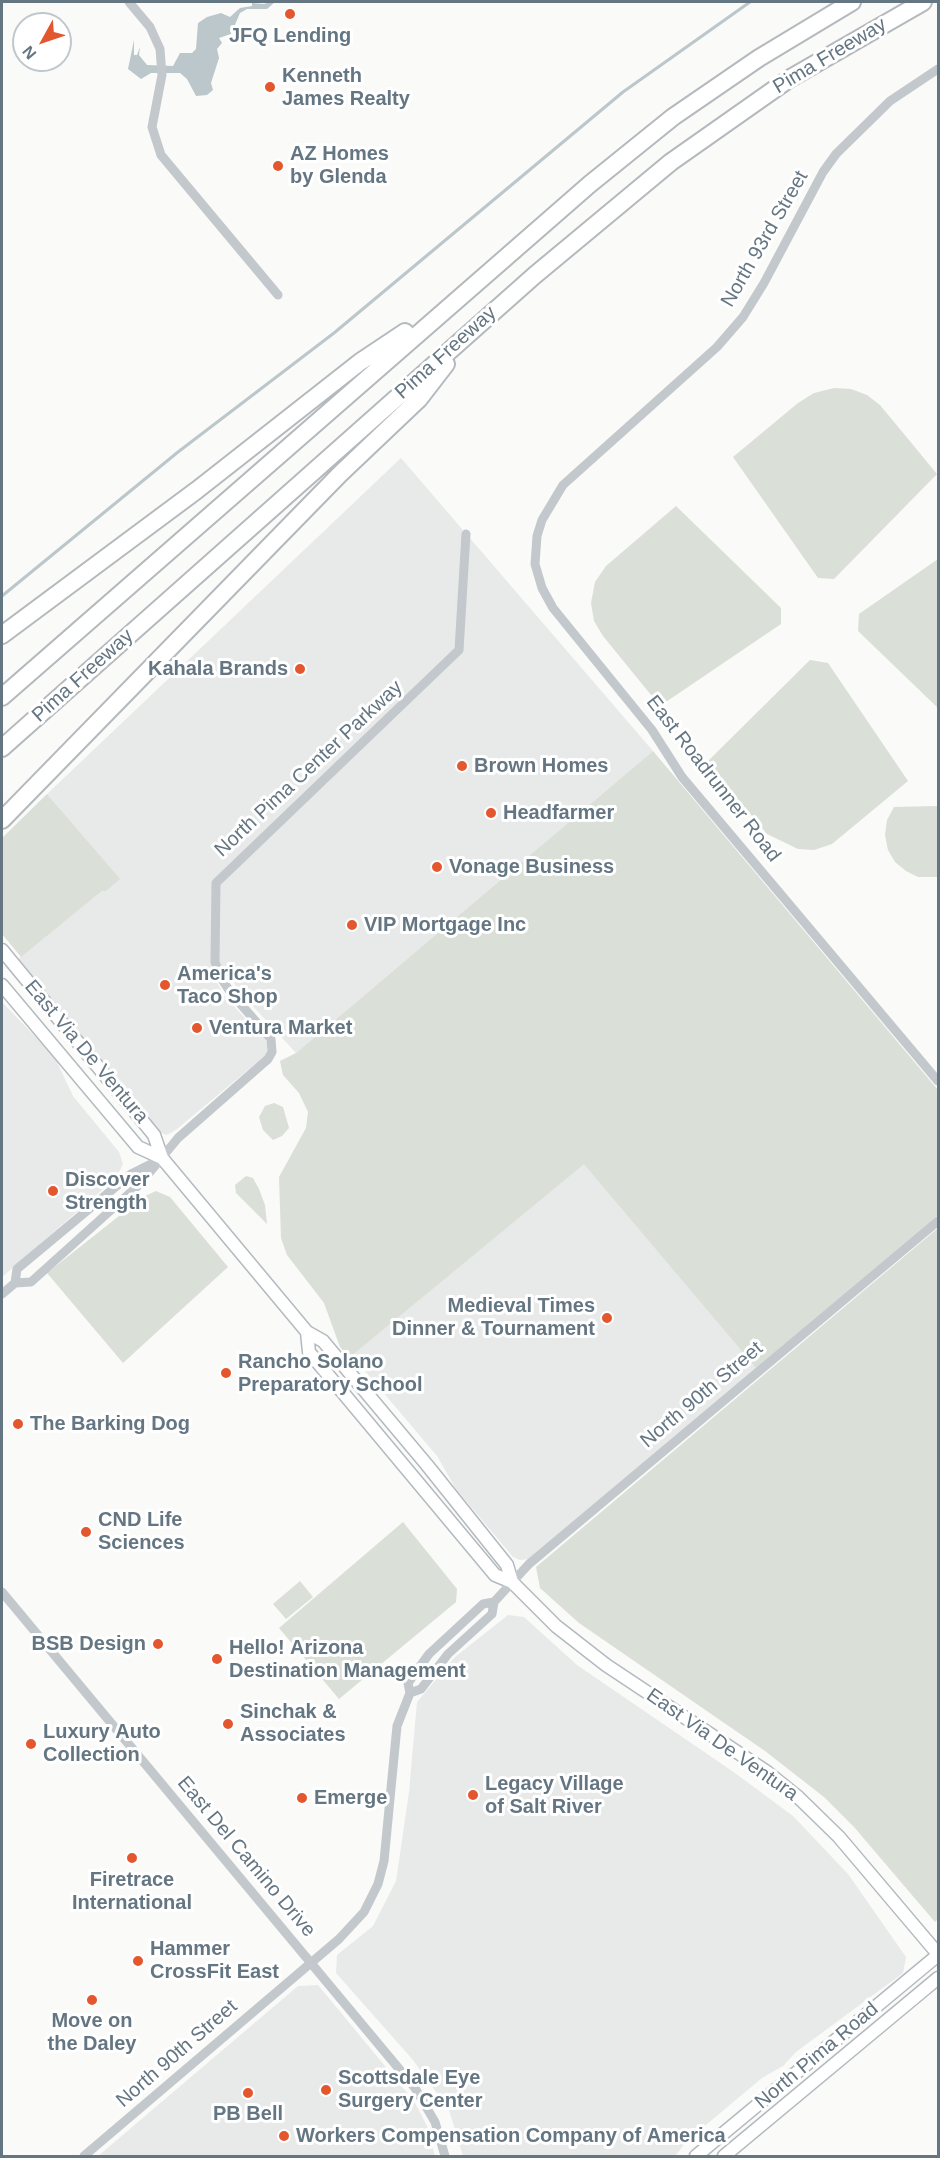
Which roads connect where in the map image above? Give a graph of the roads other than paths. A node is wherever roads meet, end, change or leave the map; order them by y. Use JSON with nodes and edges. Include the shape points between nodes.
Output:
{"nodes":[{"id":1,"x":129,"y":2,"type":"edge"},
{"id":2,"x":852,"y":2,"type":"edge"},
{"id":3,"x":924,"y":2,"type":"edge"},
{"id":4,"x":939,"y":69,"type":"edge"},
{"id":5,"x":278,"y":295,"type":"dead end"},
{"id":6,"x":458,"y":297,"type":"junction"},
{"id":7,"x":484,"y":320,"type":"junction"},
{"id":8,"x":570,"y":478,"type":"joint"},
{"id":9,"x":466,"y":534,"type":"dead end"},
{"id":10,"x":2,"y":635,"type":"edge"},
{"id":11,"x":2,"y":697,"type":"edge"},
{"id":12,"x":2,"y":748,"type":"edge"},
{"id":13,"x":2,"y":820,"type":"edge"},
{"id":14,"x":2,"y":950,"type":"edge"},
{"id":15,"x":2,"y":985,"type":"edge"},
{"id":16,"x":939,"y":1081,"type":"edge"},
{"id":17,"x":162,"y":1158,"type":"junction"},
{"id":18,"x":939,"y":1221,"type":"edge"},
{"id":19,"x":15,"y":1283,"type":"junction"},
{"id":20,"x":2,"y":1294,"type":"edge"},
{"id":21,"x":308,"y":1332,"type":"junction"},
{"id":22,"x":512,"y":1582,"type":"junction"},
{"id":23,"x":2,"y":1592,"type":"edge"},
{"id":24,"x":494,"y":1602,"type":"junction"},
{"id":25,"x":410,"y":1693,"type":"junction"},
{"id":26,"x":939,"y":1954,"type":"edge"},
{"id":27,"x":311,"y":1963,"type":"junction"},
{"id":28,"x":939,"y":1978,"type":"edge"},
{"id":29,"x":84,"y":2157,"type":"edge"},
{"id":30,"x":445,"y":2157,"type":"edge"},
{"id":31,"x":696,"y":2157,"type":"edge"},
{"id":32,"x":724,"y":2157,"type":"edge"}],
"edges":[{"from":1,"to":5,"type":"street","via":[[150,27],[160,49],[161,80],[152,128],[161,155]]},
{"from":2,"to":6,"type":"highway","name":"Pima Freeway","via":[[759,58],[673,117]]},
{"from":3,"to":7,"type":"highway","name":"Pima Freeway","via":[[789,79],[671,162]]},
{"from":4,"to":8,"type":"street","name":"North 93rd Street","via":[[890,101],[836,154],[764,284],[724,340]]},
{"from":6,"to":10,"type":"highway","via":[[360,362]]},
{"from":6,"to":11,"type":"highway","name":"Pima Freeway"},
{"from":7,"to":12,"type":"highway","name":"Pima Freeway"},
{"from":7,"to":13,"type":"highway","via":[[419,399],[340,474]]},
{"from":8,"to":16,"type":"street","name":"East Roadrunner Road","via":[[548,507],[537,536],[538,576],[553,608],[652,730],[701,800]]},
{"from":9,"to":17,"type":"street","name":"North Pima Center Parkway","via":[[459,650],[216,883],[216,962],[220,978],[271,1039],[272,1052],[264,1064],[177,1138]]},
{"from":14,"to":17,"type":"main road","name":"East Via De Ventura","via":[[154,1135]]},
{"from":15,"to":17,"type":"main road","name":"East Via De Ventura","via":[[138,1148]]},
{"from":17,"to":19,"type":"street","name":"North Pima Center Parkway","via":[[141,1183],[31,1282]]},
{"from":17,"to":19,"type":"street","name":"North Pima Center Parkway","via":[[131,1174],[18,1269]]},
{"from":17,"to":21,"type":"main road","name":"East Via De Ventura"},
{"from":18,"to":22,"type":"street","name":"North 90th Street"},
{"from":19,"to":20,"type":"street","name":"North Pima Center Parkway"},
{"from":21,"to":22,"type":"main road","name":"East Via De Ventura","via":[[323,1341],[427,1465],[507,1565]]},
{"from":21,"to":22,"type":"main road","name":"East Via De Ventura","via":[[309,1352],[495,1575]]},
{"from":22,"to":24,"type":"street","name":"North 90th Street"},
{"from":22,"to":26,"type":"main road","name":"East Via De Ventura","via":[[556,1626],[598,1659],[767,1772],[804,1803],[839,1837]]},
{"from":23,"to":27,"type":"street","name":"East Del Camino Drive"},
{"from":24,"to":25,"type":"street","name":"North 90th Street","via":[[492,1614],[448,1654],[421,1689]]},
{"from":24,"to":25,"type":"street","name":"North 90th Street","via":[[483,1604],[429,1654],[408,1683]]},
{"from":25,"to":27,"type":"street","name":"North 90th Street","via":[[397,1726],[384,1861],[378,1884],[364,1912]]},
{"from":26,"to":31,"type":"main road","name":"North Pima Road"},
{"from":27,"to":29,"type":"street","name":"North 90th Street"},
{"from":27,"to":30,"type":"street","name":"East Del Camino Drive","via":[[422,2098],[435,2122]]},
{"from":28,"to":32,"type":"main road","name":"North Pima Road"}]}
